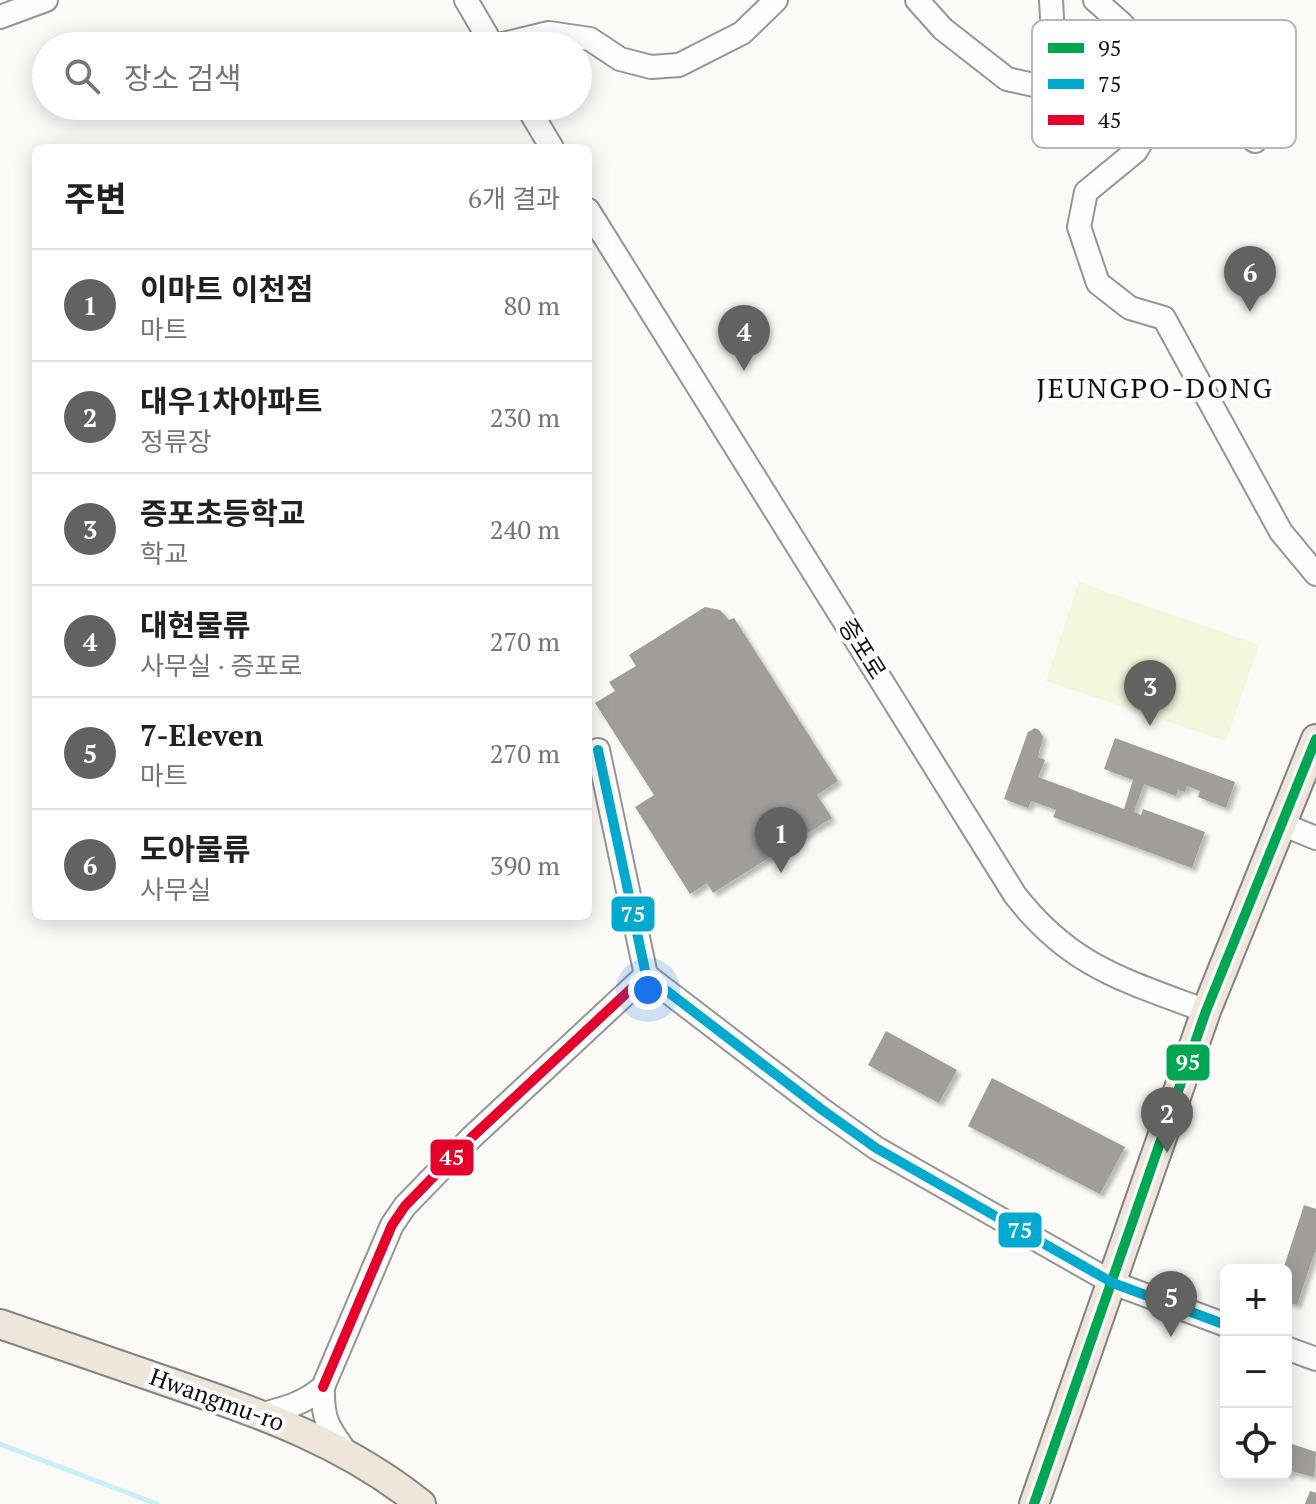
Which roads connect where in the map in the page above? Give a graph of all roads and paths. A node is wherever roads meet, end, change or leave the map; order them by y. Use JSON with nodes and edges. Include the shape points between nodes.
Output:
{"nodes":[{"id":1,"x":46,"y":0,"type":"edge"},
{"id":2,"x":466,"y":0,"type":"edge"},
{"id":3,"x":776,"y":0,"type":"edge"},
{"id":4,"x":917,"y":0,"type":"edge"},
{"id":5,"x":1051,"y":0,"type":"edge"},
{"id":6,"x":1095,"y":0,"type":"edge"},
{"id":7,"x":0,"y":17,"type":"edge"},
{"id":8,"x":1052,"y":20,"type":"edge"},
{"id":9,"x":1118,"y":20,"type":"edge"},
{"id":10,"x":485,"y":32,"type":"edge"},
{"id":11,"x":592,"y":40,"type":"edge"},
{"id":12,"x":1032,"y":85,"type":"edge"},
{"id":13,"x":535,"y":120,"type":"edge"},
{"id":14,"x":550,"y":144,"type":"edge"},
{"id":15,"x":1138,"y":148,"type":"edge"},
{"id":16,"x":592,"y":216,"type":"edge"},
{"id":17,"x":1316,"y":574,"type":"edge"},
{"id":18,"x":1316,"y":739,"type":"edge"},
{"id":19,"x":598,"y":750,"type":"dead end"},
{"id":20,"x":1279,"y":823,"type":"junction"},
{"id":21,"x":1316,"y":838,"type":"edge"},
{"id":22,"x":646,"y":975,"type":"junction"},
{"id":23,"x":1206,"y":1011,"type":"junction"},
{"id":24,"x":1113,"y":1283,"type":"junction"},
{"id":25,"x":1220,"y":1323,"type":"edge"},
{"id":26,"x":0,"y":1324,"type":"edge"},
{"id":27,"x":1292,"y":1350,"type":"edge"},
{"id":28,"x":1316,"y":1359,"type":"edge"},
{"id":29,"x":323,"y":1387,"type":"junction"},
{"id":30,"x":263,"y":1414,"type":"junction"},
{"id":31,"x":349,"y":1456,"type":"junction"},
{"id":32,"x":421,"y":1504,"type":"edge"},
{"id":33,"x":1034,"y":1504,"type":"edge"}],
"edges":[{"from":1,"to":7,"type":"street"},
{"from":2,"to":10,"type":"street"},
{"from":3,"to":11,"type":"street","via":[[742,33],[679,65],[651,67],[620,59]]},
{"from":4,"to":12,"type":"street","via":[[943,29],[1007,79]]},
{"from":5,"to":8,"type":"street"},
{"from":6,"to":9,"type":"street"},
{"from":13,"to":14,"type":"street"},
{"from":15,"to":17,"type":"street","via":[[1086,192],[1079,227],[1098,283],[1130,308],[1164,318],[1281,532]]},
{"from":16,"to":23,"type":"street","name":"증포로","via":[[1034,920],[1084,961]]},
{"from":18,"to":20,"type":"main road"},
{"from":19,"to":22,"type":"street"},
{"from":20,"to":21,"type":"street"},
{"from":20,"to":23,"type":"main road"},
{"from":22,"to":24,"type":"street","via":[[876,1148]]},
{"from":22,"to":29,"type":"street","via":[[405,1206],[392,1225]]},
{"from":23,"to":24,"type":"main road"},
{"from":24,"to":25,"type":"street"},
{"from":24,"to":33,"type":"main road"},
{"from":26,"to":30,"type":"main road","name":"Hwangmu-ro"},
{"from":27,"to":28,"type":"street"},
{"from":29,"to":30,"type":"street","via":[[297,1405]]},
{"from":29,"to":31,"type":"street","via":[[322,1412]]},
{"from":30,"to":31,"type":"main road","name":"Hwangmu-ro"},
{"from":31,"to":32,"type":"main road","name":"Hwangmu-ro"}]}
